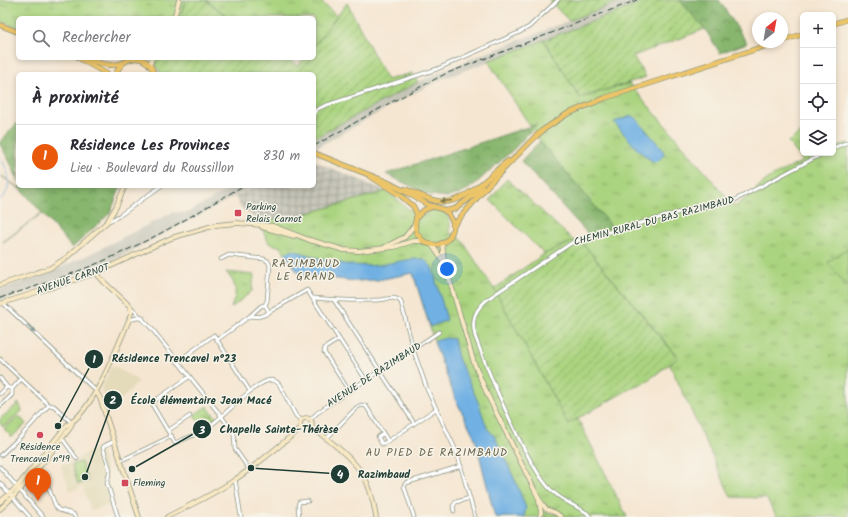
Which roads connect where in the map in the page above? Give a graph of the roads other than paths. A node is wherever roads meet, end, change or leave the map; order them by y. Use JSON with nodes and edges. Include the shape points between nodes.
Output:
{"nodes":[{"id":1,"x":179,"y":0,"type":"edge"},
{"id":2,"x":558,"y":0,"type":"edge"},
{"id":3,"x":175,"y":16,"type":"edge"},
{"id":4,"x":848,"y":20,"type":"edge"},
{"id":5,"x":836,"y":23,"type":"edge"},
{"id":6,"x":0,"y":25,"type":"edge"},
{"id":7,"x":16,"y":31,"type":"edge"},
{"id":8,"x":800,"y":35,"type":"edge"},
{"id":9,"x":788,"y":39,"type":"edge"},
{"id":10,"x":760,"y":48,"type":"edge"},
{"id":11,"x":82,"y":60,"type":"edge"},
{"id":12,"x":90,"y":60,"type":"edge"},
{"id":13,"x":127,"y":60,"type":"edge"},
{"id":14,"x":144,"y":60,"type":"edge"},
{"id":15,"x":151,"y":60,"type":"edge"},
{"id":16,"x":122,"y":63,"type":"junction"},
{"id":17,"x":150,"y":65,"type":"junction"},
{"id":18,"x":104,"y":72,"type":"edge"},
{"id":19,"x":117,"y":72,"type":"edge"},
{"id":20,"x":153,"y":72,"type":"edge"},
{"id":21,"x":316,"y":110,"type":"edge"},
{"id":22,"x":848,"y":142,"type":"edge"},
{"id":23,"x":836,"y":147,"type":"edge"},
{"id":24,"x":523,"y":148,"type":"junction"},
{"id":25,"x":316,"y":154,"type":"edge"},
{"id":26,"x":818,"y":156,"type":"edge"},
{"id":27,"x":336,"y":162,"type":"junction"},
{"id":28,"x":370,"y":176,"type":"junction"},
{"id":29,"x":488,"y":185,"type":"junction"},
{"id":30,"x":124,"y":188,"type":"edge"},
{"id":31,"x":158,"y":188,"type":"edge"},
{"id":32,"x":432,"y":207,"type":"junction"},
{"id":33,"x":445,"y":211,"type":"junction"},
{"id":34,"x":416,"y":218,"type":"junction"},
{"id":35,"x":107,"y":222,"type":"junction"},
{"id":36,"x":415,"y":224,"type":"junction"},
{"id":37,"x":453,"y":226,"type":"junction"},
{"id":38,"x":423,"y":242,"type":"junction"},
{"id":39,"x":442,"y":243,"type":"junction"},
{"id":40,"x":432,"y":245,"type":"junction"},
{"id":41,"x":381,"y":248,"type":"junction"},
{"id":42,"x":221,"y":259,"type":"dead end"},
{"id":43,"x":444,"y":261,"type":"junction"},
{"id":44,"x":96,"y":272,"type":"junction"},
{"id":45,"x":0,"y":285,"type":"edge"},
{"id":46,"x":313,"y":298,"type":"junction"},
{"id":47,"x":334,"y":300,"type":"junction"},
{"id":48,"x":2,"y":303,"type":"edge"},
{"id":49,"x":265,"y":305,"type":"junction"},
{"id":50,"x":131,"y":307,"type":"junction"},
{"id":51,"x":269,"y":312,"type":"junction"},
{"id":52,"x":250,"y":316,"type":"junction"},
{"id":53,"x":143,"y":318,"type":"junction"},
{"id":54,"x":129,"y":320,"type":"junction"},
{"id":55,"x":438,"y":332,"type":"dead end"},
{"id":56,"x":339,"y":339,"type":"junction"},
{"id":57,"x":217,"y":340,"type":"junction"},
{"id":58,"x":414,"y":349,"type":"junction"},
{"id":59,"x":0,"y":359,"type":"edge"},
{"id":60,"x":177,"y":362,"type":"junction"},
{"id":61,"x":380,"y":370,"type":"junction"},
{"id":62,"x":189,"y":377,"type":"junction"},
{"id":63,"x":0,"y":378,"type":"edge"},
{"id":64,"x":22,"y":379,"type":"junction"},
{"id":65,"x":366,"y":380,"type":"junction"},
{"id":66,"x":7,"y":387,"type":"junction"},
{"id":67,"x":12,"y":389,"type":"junction"},
{"id":68,"x":96,"y":391,"type":"junction"},
{"id":69,"x":250,"y":391,"type":"junction"},
{"id":70,"x":349,"y":391,"type":"junction"},
{"id":71,"x":0,"y":394,"type":"edge"},
{"id":72,"x":49,"y":405,"type":"junction"},
{"id":73,"x":0,"y":406,"type":"edge"},
{"id":74,"x":436,"y":409,"type":"junction"},
{"id":75,"x":190,"y":416,"type":"dead end"},
{"id":76,"x":222,"y":417,"type":"junction"},
{"id":77,"x":301,"y":420,"type":"junction"},
{"id":78,"x":310,"y":420,"type":"junction"},
{"id":79,"x":72,"y":423,"type":"junction"},
{"id":80,"x":414,"y":423,"type":"junction"},
{"id":81,"x":311,"y":427,"type":"junction"},
{"id":82,"x":301,"y":428,"type":"junction"},
{"id":83,"x":169,"y":430,"type":"junction"},
{"id":84,"x":383,"y":434,"type":"junction"},
{"id":85,"x":172,"y":436,"type":"junction"},
{"id":86,"x":62,"y":438,"type":"junction"},
{"id":87,"x":327,"y":438,"type":"junction"},
{"id":88,"x":114,"y":441,"type":"junction"},
{"id":89,"x":388,"y":441,"type":"junction"},
{"id":90,"x":0,"y":455,"type":"edge"},
{"id":91,"x":77,"y":459,"type":"dead end"},
{"id":92,"x":120,"y":461,"type":"junction"},
{"id":93,"x":461,"y":466,"type":"junction"},
{"id":94,"x":0,"y":467,"type":"edge"},
{"id":95,"x":249,"y":469,"type":"junction"},
{"id":96,"x":35,"y":472,"type":"junction"},
{"id":97,"x":236,"y":479,"type":"junction"},
{"id":98,"x":0,"y":483,"type":"edge"},
{"id":99,"x":230,"y":483,"type":"junction"},
{"id":100,"x":18,"y":489,"type":"junction"},
{"id":101,"x":236,"y":489,"type":"junction"},
{"id":102,"x":11,"y":496,"type":"junction"},
{"id":103,"x":470,"y":498,"type":"junction"},
{"id":104,"x":539,"y":499,"type":"junction"},
{"id":105,"x":308,"y":501,"type":"dead end"},
{"id":106,"x":0,"y":502,"type":"edge"},
{"id":107,"x":0,"y":508,"type":"edge"},
{"id":108,"x":136,"y":510,"type":"junction"},
{"id":109,"x":454,"y":511,"type":"dead end"},
{"id":110,"x":551,"y":512,"type":"junction"},
{"id":111,"x":30,"y":517,"type":"edge"},
{"id":112,"x":43,"y":517,"type":"edge"},
{"id":113,"x":75,"y":517,"type":"edge"},
{"id":114,"x":118,"y":517,"type":"edge"},
{"id":115,"x":135,"y":517,"type":"edge"},
{"id":116,"x":139,"y":517,"type":"edge"},
{"id":117,"x":167,"y":517,"type":"edge"},
{"id":118,"x":241,"y":517,"type":"edge"},
{"id":119,"x":299,"y":517,"type":"edge"},
{"id":120,"x":376,"y":517,"type":"edge"},
{"id":121,"x":414,"y":517,"type":"edge"},
{"id":122,"x":475,"y":517,"type":"edge"},
{"id":123,"x":540,"y":517,"type":"edge"},
{"id":124,"x":560,"y":517,"type":"edge"},
{"id":125,"x":590,"y":517,"type":"edge"}],
"edges":[{"from":1,"to":3,"type":"street"},
{"from":2,"to":21,"type":"street","via":[[518,33],[437,68]]},
{"from":4,"to":5,"type":"main road"},
{"from":6,"to":7,"type":"main road"},
{"from":8,"to":9,"type":"main road"},
{"from":10,"to":24,"type":"main road","via":[[585,105],[554,122]]},
{"from":11,"to":18,"type":"main road"},
{"from":12,"to":16,"type":"main road","via":[[108,65]]},
{"from":13,"to":16,"type":"main road"},
{"from":14,"to":17,"type":"main road"},
{"from":15,"to":17,"type":"street"},
{"from":16,"to":19,"type":"main road"},
{"from":17,"to":20,"type":"main road"},
{"from":22,"to":23,"type":"street"},
{"from":24,"to":27,"type":"main road","one_way":true,"via":[[466,195],[446,202],[431,199]]},
{"from":24,"to":29,"type":"main road"},
{"from":25,"to":27,"type":"main road"},
{"from":26,"to":125,"type":"street","name":"CHEMIN RURAL DU BAS RAZIMBAUD","via":[[735,200],[684,211],[573,242],[489,298],[477,311],[472,324],[475,336],[503,405],[525,450],[548,488]]},
{"from":27,"to":28,"type":"main road"},
{"from":28,"to":32,"type":"main road","via":[[408,192]]},
{"from":28,"to":34,"type":"main road","via":[[408,201],[416,212]]},
{"from":29,"to":33,"type":"main road","via":[[455,209]]},
{"from":29,"to":37,"type":"main road"},
{"from":30,"to":35,"type":"street"},
{"from":31,"to":35,"type":"street"},
{"from":32,"to":33,"type":"main road"},
{"from":32,"to":34,"type":"main road","via":[[424,210]]},
{"from":33,"to":37,"type":"main road"},
{"from":34,"to":36,"type":"main road"},
{"from":35,"to":45,"type":"street","via":[[61,262]]},
{"from":36,"to":38,"type":"main road","via":[[417,235]]},
{"from":36,"to":41,"type":"street","via":[[405,237]]},
{"from":37,"to":39,"type":"main road","via":[[450,237]]},
{"from":38,"to":40,"type":"main road"},
{"from":38,"to":41,"type":"street","name":"AVENUE CARNOT","via":[[413,241]]},
{"from":39,"to":40,"type":"main road"},
{"from":39,"to":43,"type":"street"},
{"from":40,"to":43,"type":"street"},
{"from":41,"to":44,"type":"street","name":"AVENUE CARNOT","via":[[344,250],[273,226],[237,223],[216,225],[172,238]]},
{"from":42,"to":49,"type":"street","via":[[229,255],[268,261],[270,266]]},
{"from":43,"to":104,"type":"street","via":[[474,363]]},
{"from":44,"to":48,"type":"street","name":"AVENUE CARNOT"},
{"from":44,"to":50,"type":"street"},
{"from":46,"to":47,"type":"street"},
{"from":46,"to":51,"type":"street","via":[[307,290]]},
{"from":46,"to":56,"type":"street"},
{"from":47,"to":58,"type":"street","via":[[400,300]]},
{"from":47,"to":61,"type":"street"},
{"from":48,"to":68,"type":"street","one_way":true},
{"from":49,"to":51,"type":"street"},
{"from":49,"to":52,"type":"street"},
{"from":50,"to":53,"type":"street"},
{"from":50,"to":54,"type":"street"},
{"from":51,"to":52,"type":"street","via":[[264,316]]},
{"from":52,"to":57,"type":"street"},
{"from":53,"to":54,"type":"street"},
{"from":53,"to":60,"type":"street"},
{"from":54,"to":68,"type":"street"},
{"from":55,"to":58,"type":"street","name":"AVENUE DE RAZIMBAUD"},
{"from":56,"to":65,"type":"street"},
{"from":56,"to":70,"type":"street","via":[[325,348],[324,352]]},
{"from":57,"to":60,"type":"street","via":[[214,336]]},
{"from":57,"to":69,"type":"street"},
{"from":58,"to":61,"type":"street","name":"AVENUE DE RAZIMBAUD"},
{"from":58,"to":74,"type":"street","via":[[426,389]]},
{"from":59,"to":64,"type":"street"},
{"from":60,"to":62,"type":"street"},
{"from":61,"to":65,"type":"street","name":"AVENUE DE RAZIMBAUD"},
{"from":61,"to":80,"type":"street"},
{"from":62,"to":76,"type":"street"},
{"from":62,"to":83,"type":"street","via":[[153,402]]},
{"from":63,"to":66,"type":"street"},
{"from":64,"to":67,"type":"street"},
{"from":64,"to":72,"type":"street"},
{"from":65,"to":70,"type":"street","name":"AVENUE DE RAZIMBAUD"},
{"from":66,"to":67,"type":"street"},
{"from":66,"to":71,"type":"street"},
{"from":67,"to":73,"type":"street","via":[[12,395]]},
{"from":68,"to":79,"type":"street"},
{"from":68,"to":88,"type":"street"},
{"from":69,"to":76,"type":"street"},
{"from":69,"to":77,"type":"street","via":[[267,381],[276,380],[296,416]]},
{"from":70,"to":78,"type":"street","name":"AVENUE DE RAZIMBAUD"},
{"from":72,"to":79,"type":"street","via":[[54,406]]},
{"from":72,"to":90,"type":"street"},
{"from":74,"to":80,"type":"street"},
{"from":74,"to":93,"type":"street","via":[[458,453]]},
{"from":75,"to":83,"type":"street"},
{"from":76,"to":85,"type":"street","via":[[205,430],[175,443]]},
{"from":76,"to":95,"type":"street","via":[[234,434],[235,449]]},
{"from":77,"to":78,"type":"street"},
{"from":77,"to":82,"type":"street"},
{"from":78,"to":81,"type":"street"},
{"from":79,"to":86,"type":"street"},
{"from":79,"to":100,"type":"street","via":[[67,425]]},
{"from":80,"to":89,"type":"street"},
{"from":81,"to":82,"type":"street","via":[[306,430]]},
{"from":81,"to":87,"type":"street"},
{"from":82,"to":95,"type":"street"},
{"from":83,"to":85,"type":"street"},
{"from":84,"to":87,"type":"street","via":[[366,406],[361,405]]},
{"from":84,"to":89,"type":"street"},
{"from":84,"to":89,"type":"street","via":[[378,437],[382,444]]},
{"from":85,"to":92,"type":"street"},
{"from":86,"to":91,"type":"street"},
{"from":86,"to":96,"type":"street"},
{"from":87,"to":120,"type":"street","via":[[364,477]]},
{"from":88,"to":92,"type":"street"},
{"from":88,"to":114,"type":"street","via":[[103,448],[110,470],[107,483]]},
{"from":92,"to":108,"type":"street"},
{"from":93,"to":103,"type":"street"},
{"from":93,"to":121,"type":"street","via":[[406,483],[404,486]]},
{"from":94,"to":100,"type":"street"},
{"from":95,"to":97,"type":"street"},
{"from":96,"to":100,"type":"street"},
{"from":96,"to":113,"type":"street","via":[[46,481],[59,510]]},
{"from":97,"to":99,"type":"street"},
{"from":97,"to":101,"type":"street"},
{"from":98,"to":102,"type":"street"},
{"from":99,"to":101,"type":"street"},
{"from":99,"to":117,"type":"street"},
{"from":100,"to":102,"type":"street"},
{"from":100,"to":112,"type":"street"},
{"from":101,"to":118,"type":"street"},
{"from":102,"to":106,"type":"street"},
{"from":102,"to":107,"type":"street"},
{"from":102,"to":111,"type":"street"},
{"from":103,"to":109,"type":"street","via":[[456,502]]},
{"from":103,"to":122,"type":"street"},
{"from":104,"to":110,"type":"street"},
{"from":104,"to":123,"type":"street"},
{"from":105,"to":119,"type":"street","via":[[299,502]]},
{"from":108,"to":115,"type":"street"},
{"from":108,"to":116,"type":"street"},
{"from":110,"to":123,"type":"street"},
{"from":110,"to":124,"type":"street"}]}
